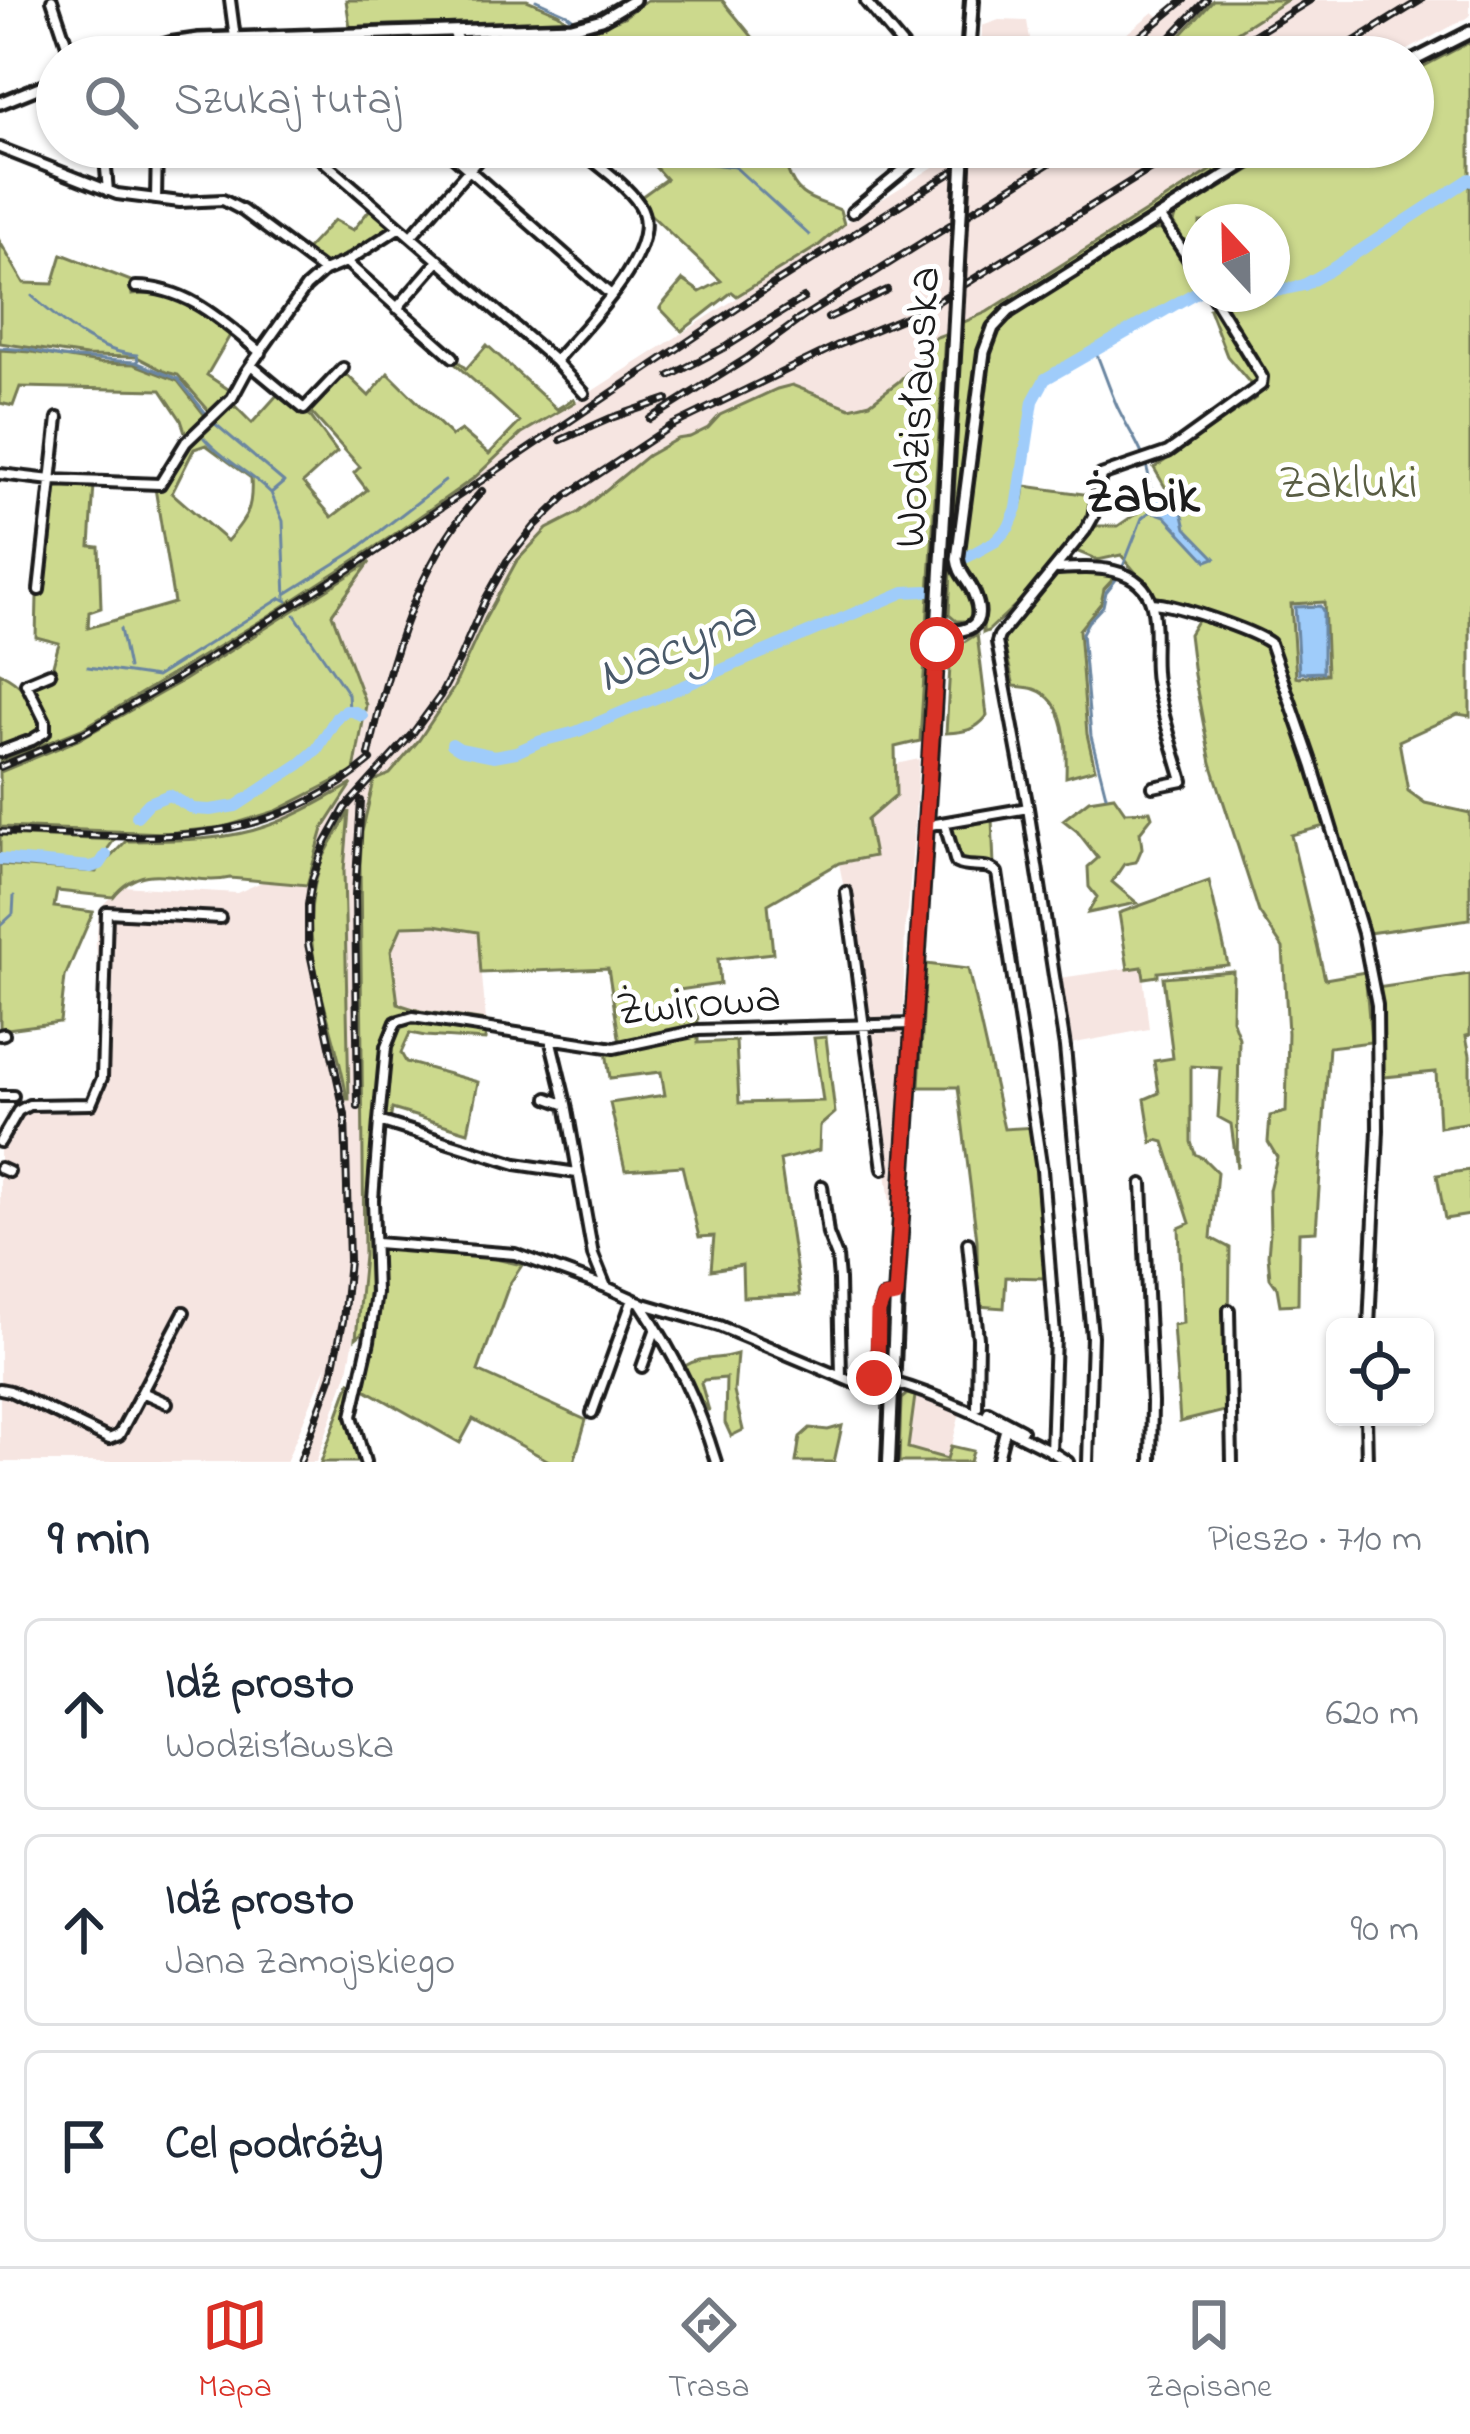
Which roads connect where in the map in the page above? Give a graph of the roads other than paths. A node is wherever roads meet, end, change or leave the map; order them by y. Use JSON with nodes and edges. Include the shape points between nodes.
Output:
{"nodes":[{"id":1,"x":52,"y":0,"type":"edge"},
{"id":2,"x":230,"y":0,"type":"edge"},
{"id":3,"x":634,"y":0,"type":"edge"},
{"id":4,"x":971,"y":0,"type":"edge"},
{"id":5,"x":864,"y":1,"type":"edge"},
{"id":6,"x":453,"y":32,"type":"junction"},
{"id":7,"x":1470,"y":32,"type":"edge"},
{"id":8,"x":64,"y":36,"type":"edge"},
{"id":9,"x":235,"y":36,"type":"edge"},
{"id":10,"x":323,"y":36,"type":"edge"},
{"id":11,"x":455,"y":36,"type":"edge"},
{"id":12,"x":894,"y":36,"type":"edge"},
{"id":13,"x":969,"y":36,"type":"edge"},
{"id":14,"x":1434,"y":50,"type":"edge"},
{"id":15,"x":36,"y":89,"type":"edge"},
{"id":16,"x":0,"y":104,"type":"edge"},
{"id":17,"x":0,"y":148,"type":"edge"},
{"id":18,"x":36,"y":162,"type":"edge"},
{"id":19,"x":51,"y":168,"type":"edge"},
{"id":20,"x":106,"y":168,"type":"edge"},
{"id":21,"x":157,"y":168,"type":"edge"},
{"id":22,"x":332,"y":168,"type":"edge"},
{"id":23,"x":467,"y":168,"type":"edge"},
{"id":24,"x":600,"y":168,"type":"edge"},
{"id":25,"x":905,"y":168,"type":"edge"},
{"id":26,"x":963,"y":168,"type":"edge"},
{"id":27,"x":1237,"y":168,"type":"edge"},
{"id":28,"x":469,"y":170,"type":"junction"},
{"id":29,"x":108,"y":190,"type":"junction"},
{"id":30,"x":156,"y":199,"type":"junction"},
{"id":31,"x":852,"y":212,"type":"dead end"},
{"id":32,"x":1160,"y":216,"type":"junction"},
{"id":33,"x":400,"y":226,"type":"junction"},
{"id":34,"x":412,"y":236,"type":"junction"},
{"id":35,"x":1182,"y":250,"type":"edge"},
{"id":36,"x":439,"y":260,"type":"junction"},
{"id":37,"x":346,"y":262,"type":"junction"},
{"id":38,"x":324,"y":272,"type":"junction"},
{"id":39,"x":136,"y":287,"type":"dead end"},
{"id":40,"x":611,"y":295,"type":"junction"},
{"id":41,"x":396,"y":308,"type":"junction"},
{"id":42,"x":1222,"y":312,"type":"edge"},
{"id":43,"x":261,"y":352,"type":"junction"},
{"id":44,"x":453,"y":357,"type":"dead end"},
{"id":45,"x":555,"y":361,"type":"junction"},
{"id":46,"x":251,"y":365,"type":"junction"},
{"id":47,"x":343,"y":368,"type":"dead end"},
{"id":48,"x":584,"y":393,"type":"dead end"},
{"id":49,"x":58,"y":418,"type":"dead end"},
{"id":50,"x":0,"y":474,"type":"edge"},
{"id":51,"x":51,"y":480,"type":"junction"},
{"id":52,"x":1070,"y":553,"type":"junction"},
{"id":53,"x":1085,"y":568,"type":"junction"},
{"id":54,"x":1055,"y":569,"type":"junction"},
{"id":55,"x":39,"y":590,"type":"dead end"},
{"id":56,"x":1152,"y":603,"type":"junction"},
{"id":57,"x":939,"y":608,"type":"junction"},
{"id":58,"x":938,"y":632,"type":"junction"},
{"id":59,"x":953,"y":632,"type":"junction"},
{"id":60,"x":937,"y":649,"type":"junction"},
{"id":61,"x":50,"y":673,"type":"dead end"},
{"id":62,"x":0,"y":752,"type":"edge"},
{"id":63,"x":1153,"y":787,"type":"dead end"},
{"id":64,"x":1028,"y":808,"type":"junction"},
{"id":65,"x":945,"y":824,"type":"junction"},
{"id":66,"x":924,"y":826,"type":"junction"},
{"id":67,"x":846,"y":892,"type":"dead end"},
{"id":68,"x":220,"y":918,"type":"dead end"},
{"id":69,"x":913,"y":1024,"type":"junction"},
{"id":70,"x":864,"y":1025,"type":"junction"},
{"id":71,"x":550,"y":1038,"type":"junction"},
{"id":72,"x":0,"y":1096,"type":"edge"},
{"id":73,"x":13,"y":1096,"type":"dead end"},
{"id":74,"x":548,"y":1098,"type":"dead end"},
{"id":75,"x":566,"y":1104,"type":"junction"},
{"id":76,"x":379,"y":1121,"type":"junction"},
{"id":77,"x":0,"y":1142,"type":"edge"},
{"id":78,"x":883,"y":1169,"type":"dead end"},
{"id":79,"x":577,"y":1173,"type":"junction"},
{"id":80,"x":1142,"y":1184,"type":"dead end"},
{"id":81,"x":822,"y":1186,"type":"dead end"},
{"id":82,"x":376,"y":1243,"type":"junction"},
{"id":83,"x":968,"y":1243,"type":"dead end"},
{"id":84,"x":606,"y":1287,"type":"junction"},
{"id":85,"x":896,"y":1296,"type":"junction"},
{"id":86,"x":637,"y":1301,"type":"junction"},
{"id":87,"x":1229,"y":1310,"type":"dead end"},
{"id":88,"x":184,"y":1312,"type":"dead end"},
{"id":89,"x":1369,"y":1318,"type":"edge"},
{"id":90,"x":656,"y":1326,"type":"junction"},
{"id":91,"x":642,"y":1367,"type":"dead end"},
{"id":92,"x":841,"y":1376,"type":"junction"},
{"id":93,"x":892,"y":1382,"type":"junction"},
{"id":94,"x":0,"y":1389,"type":"edge"},
{"id":95,"x":142,"y":1392,"type":"junction"},
{"id":96,"x":943,"y":1398,"type":"junction"},
{"id":97,"x":167,"y":1403,"type":"dead end"},
{"id":98,"x":977,"y":1407,"type":"junction"},
{"id":99,"x":592,"y":1413,"type":"dead end"},
{"id":100,"x":1366,"y":1426,"type":"edge"},
{"id":101,"x":1006,"y":1427,"type":"junction"},
{"id":102,"x":1052,"y":1454,"type":"edge"},
{"id":103,"x":365,"y":1462,"type":"edge"},
{"id":104,"x":716,"y":1462,"type":"edge"},
{"id":105,"x":889,"y":1462,"type":"edge"},
{"id":106,"x":997,"y":1462,"type":"edge"},
{"id":107,"x":1068,"y":1462,"type":"edge"},
{"id":108,"x":1088,"y":1462,"type":"edge"},
{"id":109,"x":1151,"y":1462,"type":"edge"},
{"id":110,"x":1232,"y":1462,"type":"edge"},
{"id":111,"x":1367,"y":1462,"type":"edge"}],
"edges":[{"from":1,"to":8,"type":"street"},
{"from":2,"to":9,"type":"street"},
{"from":3,"to":6,"type":"street","via":[[572,27]]},
{"from":4,"to":13,"type":"main road"},
{"from":5,"to":12,"type":"street"},
{"from":6,"to":10,"type":"street"},
{"from":6,"to":11,"type":"street"},
{"from":7,"to":14,"type":"street"},
{"from":15,"to":16,"type":"street"},
{"from":17,"to":18,"type":"street"},
{"from":19,"to":29,"type":"street"},
{"from":20,"to":29,"type":"street"},
{"from":21,"to":30,"type":"street"},
{"from":22,"to":33,"type":"street"},
{"from":23,"to":28,"type":"street"},
{"from":24,"to":40,"type":"street","via":[[644,214],[640,247]]},
{"from":25,"to":31,"type":"street"},
{"from":26,"to":57,"type":"main road","name":"Wodzisławska","bridge":true},
{"from":27,"to":32,"type":"street"},
{"from":28,"to":34,"type":"street"},
{"from":28,"to":40,"type":"street"},
{"from":29,"to":30,"type":"street"},
{"from":30,"to":38,"type":"street","via":[[223,200]]},
{"from":32,"to":35,"type":"street"},
{"from":32,"to":59,"type":"street","via":[[1009,311],[991,333],[957,558],[977,615],[971,629]]},
{"from":33,"to":34,"type":"street"},
{"from":33,"to":37,"type":"street"},
{"from":34,"to":36,"type":"street"},
{"from":36,"to":41,"type":"street"},
{"from":36,"to":45,"type":"street"},
{"from":37,"to":38,"type":"street"},
{"from":37,"to":41,"type":"street"},
{"from":38,"to":43,"type":"street"},
{"from":39,"to":43,"type":"street","via":[[175,292]]},
{"from":40,"to":45,"type":"street"},
{"from":41,"to":44,"type":"street"},
{"from":42,"to":52,"type":"street","via":[[1261,385],[1156,458],[1101,475],[1093,518]]},
{"from":43,"to":46,"type":"street"},
{"from":45,"to":48,"type":"street"},
{"from":46,"to":47,"type":"street","via":[[304,409]]},
{"from":46,"to":51,"type":"street","via":[[160,484]]},
{"from":49,"to":51,"type":"street"},
{"from":50,"to":51,"type":"street"},
{"from":51,"to":55,"type":"street"},
{"from":52,"to":53,"type":"street"},
{"from":52,"to":54,"type":"street"},
{"from":53,"to":54,"type":"street"},
{"from":53,"to":56,"type":"street","via":[[1137,579]]},
{"from":54,"to":64,"type":"street","via":[[997,642]]},
{"from":56,"to":63,"type":"street","via":[[1156,678],[1183,781]]},
{"from":56,"to":89,"type":"street","via":[[1270,643],[1328,816],[1378,1013]]},
{"from":57,"to":58,"type":"main road","name":"Wodzisławska"},
{"from":57,"to":59,"type":"street"},
{"from":58,"to":59,"type":"street"},
{"from":58,"to":60,"type":"main road","name":"Wodzisławska"},
{"from":59,"to":60,"type":"main road"},
{"from":60,"to":66,"type":"main road","name":"Wodzisławska"},
{"from":61,"to":62,"type":"street","via":[[23,683],[47,728]]},
{"from":64,"to":65,"type":"street"},
{"from":64,"to":108,"type":"street","via":[[1065,1047],[1092,1336]]},
{"from":65,"to":66,"type":"street"},
{"from":65,"to":102,"type":"street","via":[[956,863],[997,873],[1037,1126],[1055,1336]]},
{"from":66,"to":69,"type":"main road","name":"Wodzisławska"},
{"from":67,"to":70,"type":"street"},
{"from":68,"to":77,"type":"street","via":[[107,912],[102,1078],[91,1105],[28,1105]]},
{"from":69,"to":70,"type":"street","name":"Żwirowa"},
{"from":69,"to":85,"type":"main road","name":"Wodzisławska"},
{"from":70,"to":71,"type":"street","name":"Żwirowa","via":[[698,1030],[614,1048]]},
{"from":70,"to":78,"type":"street"},
{"from":71,"to":75,"type":"street"},
{"from":71,"to":76,"type":"street","name":"Żwirowa","via":[[413,1017],[396,1022]]},
{"from":72,"to":73,"type":"street"},
{"from":74,"to":75,"type":"street"},
{"from":75,"to":79,"type":"street"},
{"from":76,"to":79,"type":"street","via":[[516,1164]]},
{"from":76,"to":82,"type":"street"},
{"from":79,"to":84,"type":"street"},
{"from":80,"to":109,"type":"street"},
{"from":81,"to":92,"type":"street","via":[[837,1257]]},
{"from":82,"to":84,"type":"street","via":[[515,1254]]},
{"from":82,"to":103,"type":"street","via":[[376,1293],[352,1416]]},
{"from":83,"to":98,"type":"street"},
{"from":84,"to":86,"type":"street"},
{"from":85,"to":92,"type":"street","via":[[883,1298],[878,1312],[874,1378],[863,1384]]},
{"from":85,"to":93,"type":"main road","name":"Wodzisławska"},
{"from":86,"to":90,"type":"street"},
{"from":86,"to":92,"type":"street"},
{"from":86,"to":99,"type":"street"},
{"from":87,"to":110,"type":"street"},
{"from":88,"to":95,"type":"street"},
{"from":90,"to":91,"type":"street"},
{"from":90,"to":104,"type":"street","via":[[701,1412]]},
{"from":93,"to":96,"type":"street"},
{"from":93,"to":105,"type":"main road","name":"Wodzisławska"},
{"from":94,"to":95,"type":"street","via":[[109,1438],[119,1435]]},
{"from":95,"to":97,"type":"street"},
{"from":96,"to":98,"type":"street"},
{"from":96,"to":101,"type":"street"},
{"from":98,"to":102,"type":"street"},
{"from":100,"to":111,"type":"street"},
{"from":101,"to":102,"type":"street"},
{"from":101,"to":106,"type":"street"},
{"from":102,"to":107,"type":"street"}]}
